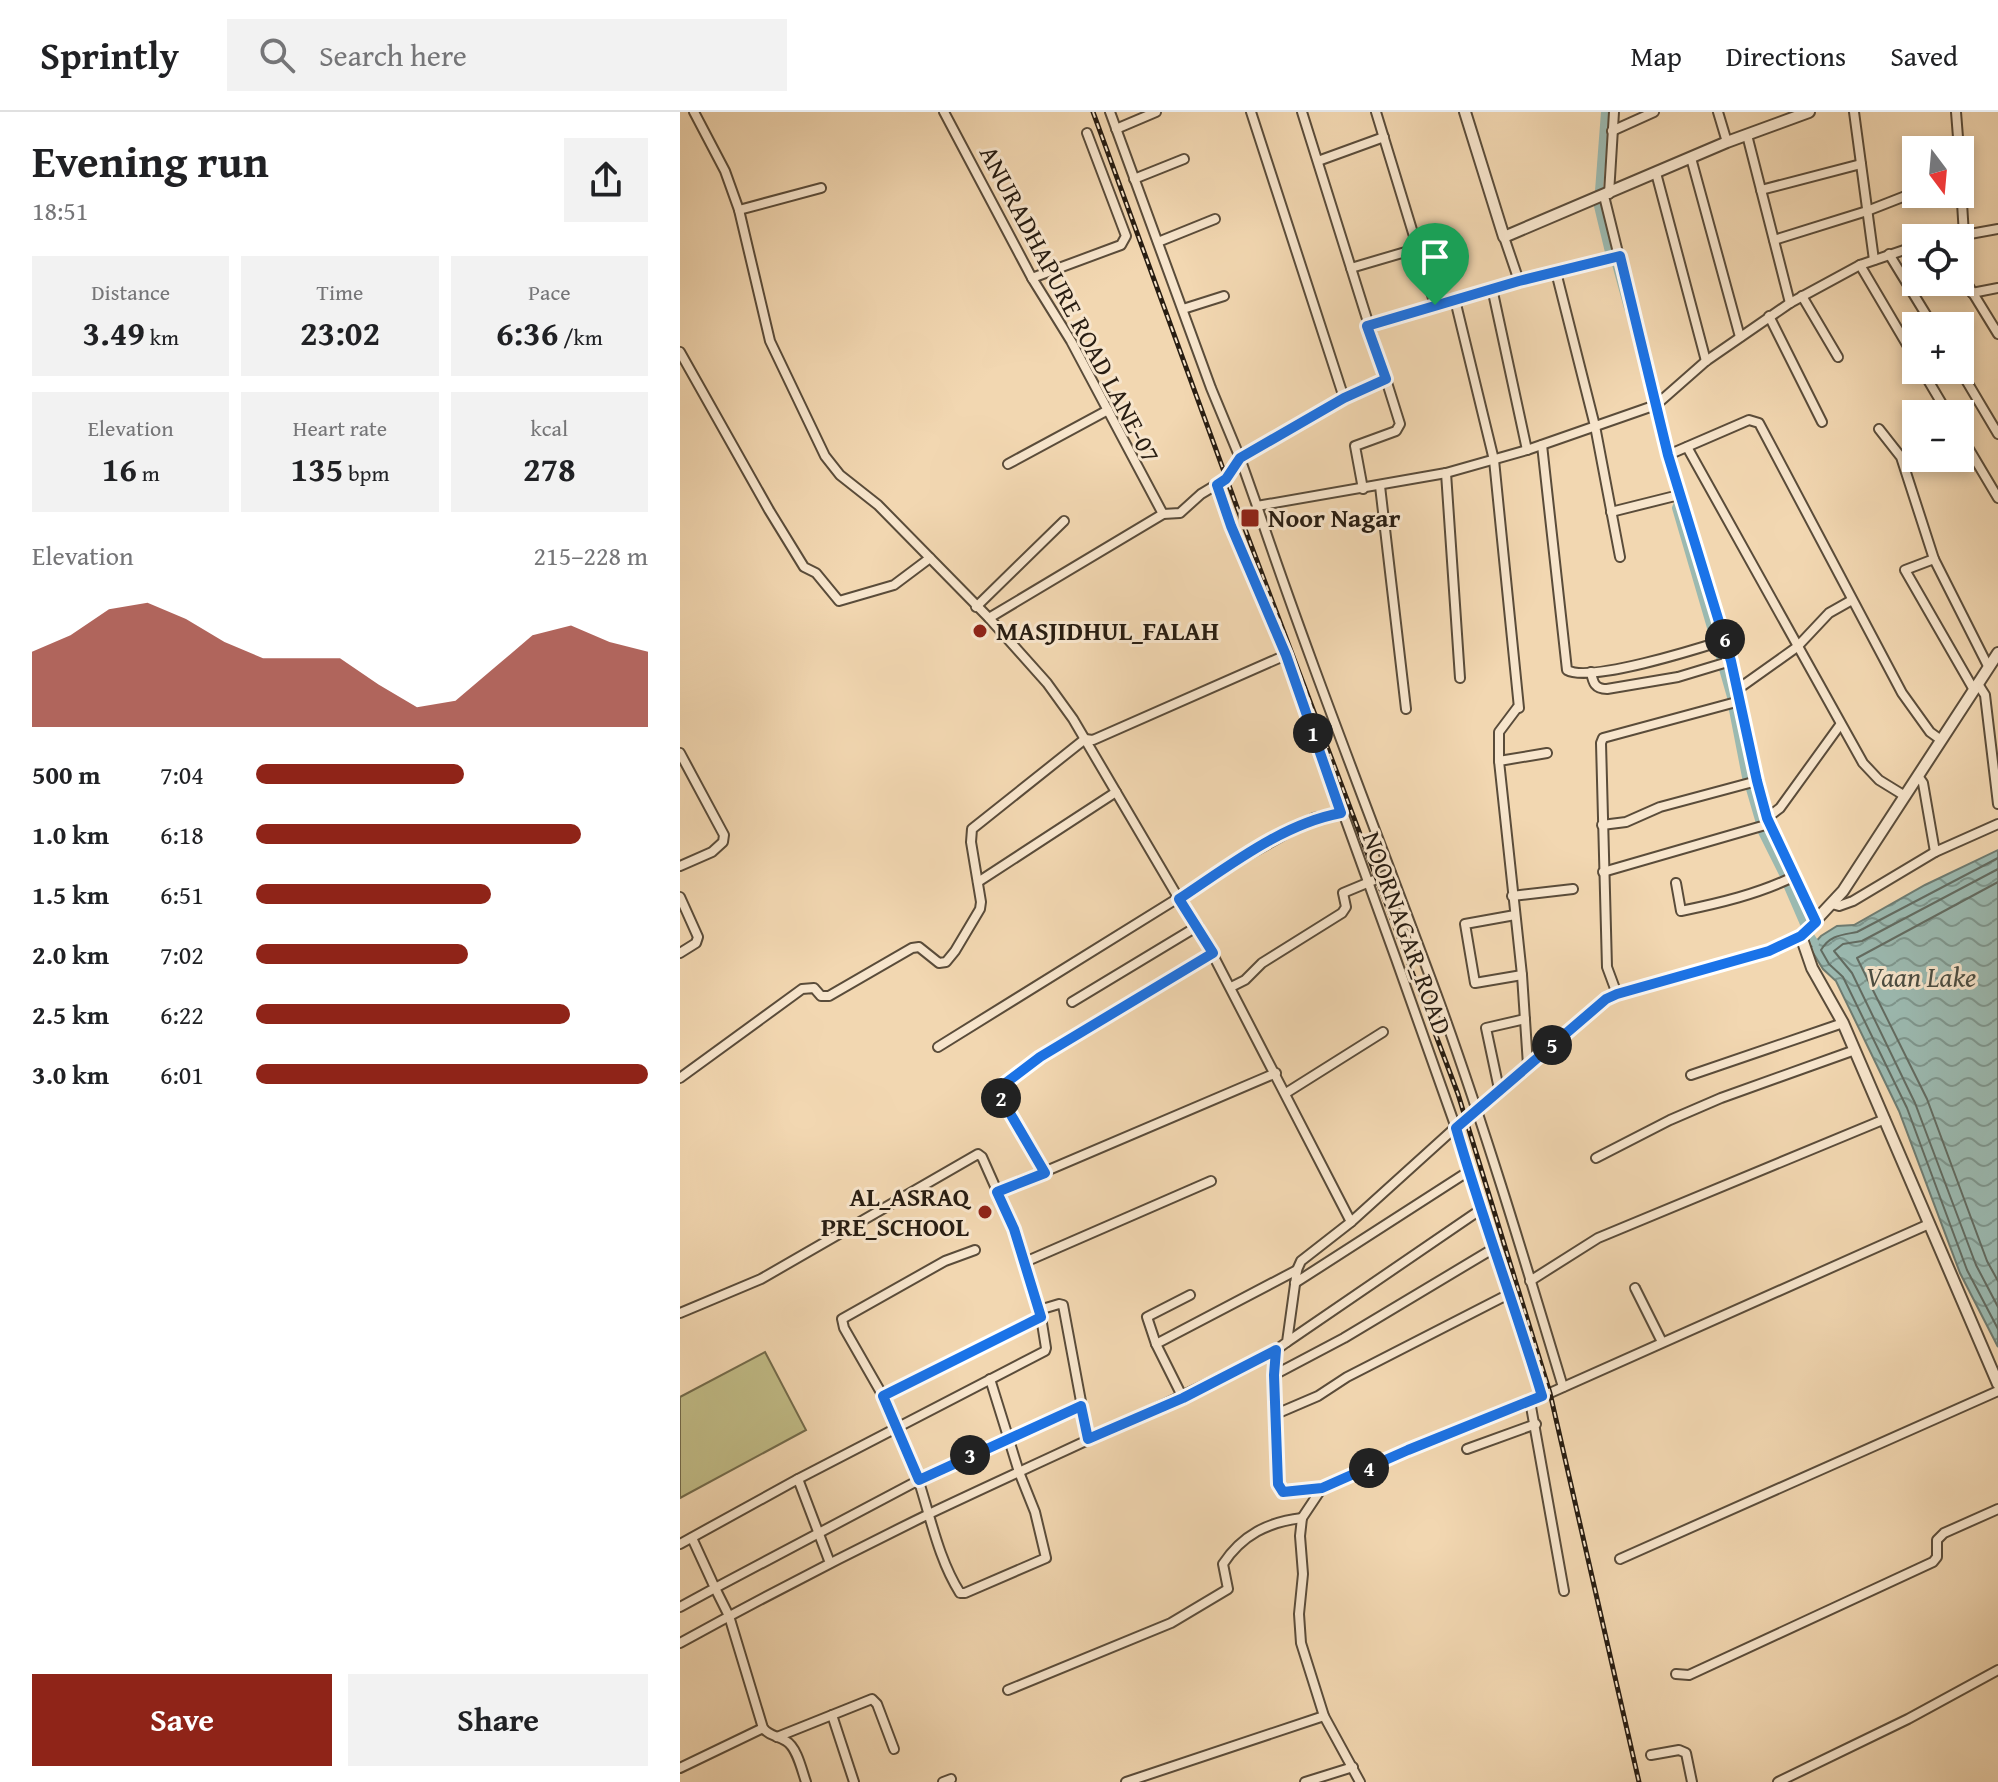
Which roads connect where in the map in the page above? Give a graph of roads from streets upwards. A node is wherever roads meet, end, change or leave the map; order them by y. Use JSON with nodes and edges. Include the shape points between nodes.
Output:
{"nodes":[{"id":1,"x":694,"y":112,"type":"edge"},
{"id":2,"x":944,"y":112,"type":"edge"},
{"id":3,"x":1110,"y":112,"type":"edge"},
{"id":4,"x":1156,"y":112,"type":"edge"},
{"id":5,"x":1251,"y":112,"type":"edge"},
{"id":6,"x":1302,"y":112,"type":"edge"},
{"id":7,"x":1376,"y":112,"type":"edge"},
{"id":8,"x":1465,"y":112,"type":"edge"},
{"id":9,"x":1614,"y":112,"type":"edge"},
{"id":10,"x":1654,"y":112,"type":"edge"},
{"id":11,"x":1718,"y":112,"type":"edge"},
{"id":12,"x":1809,"y":112,"type":"edge"},
{"id":13,"x":1854,"y":112,"type":"edge"},
{"id":14,"x":1956,"y":112,"type":"edge"},
{"id":15,"x":1116,"y":129,"type":"junction"},
{"id":16,"x":1612,"y":131,"type":"junction"},
{"id":17,"x":1087,"y":133,"type":"dead end"},
{"id":18,"x":1747,"y":135,"type":"junction"},
{"id":19,"x":1958,"y":136,"type":"edge"},
{"id":20,"x":1384,"y":137,"type":"junction"},
{"id":21,"x":1727,"y":142,"type":"junction"},
{"id":22,"x":1691,"y":158,"type":"junction"},
{"id":23,"x":1184,"y":159,"type":"dead end"},
{"id":24,"x":1318,"y":161,"type":"junction"},
{"id":25,"x":1861,"y":164,"type":"junction"},
{"id":26,"x":1656,"y":173,"type":"junction"},
{"id":27,"x":1134,"y":179,"type":"junction"},
{"id":28,"x":821,"y":188,"type":"dead end"},
{"id":29,"x":1761,"y":190,"type":"junction"},
{"id":30,"x":1606,"y":195,"type":"junction"},
{"id":31,"x":1902,"y":197,"type":"edge"},
{"id":32,"x":739,"y":210,"type":"junction"},
{"id":33,"x":1867,"y":211,"type":"junction"},
{"id":34,"x":1215,"y":219,"type":"dead end"},
{"id":35,"x":1998,"y":229,"type":"edge"},
{"id":36,"x":1974,"y":233,"type":"edge"},
{"id":37,"x":1504,"y":237,"type":"junction"},
{"id":38,"x":1774,"y":240,"type":"junction"},
{"id":39,"x":1158,"y":242,"type":"junction"},
{"id":40,"x":1419,"y":248,"type":"junction"},
{"id":41,"x":1902,"y":250,"type":"edge"},
{"id":42,"x":1889,"y":254,"type":"junction"},
{"id":43,"x":1620,"y":256,"type":"junction"},
{"id":44,"x":1874,"y":260,"type":"junction"},
{"id":45,"x":1860,"y":265,"type":"junction"},
{"id":46,"x":1351,"y":268,"type":"junction"},
{"id":47,"x":1556,"y":272,"type":"junction"},
{"id":48,"x":1032,"y":278,"type":"junction"},
{"id":49,"x":1519,"y":281,"type":"junction"},
{"id":50,"x":1492,"y":288,"type":"junction"},
{"id":51,"x":1998,"y":288,"type":"edge"},
{"id":52,"x":1974,"y":293,"type":"edge"},
{"id":53,"x":1974,"y":295,"type":"edge"},
{"id":54,"x":1224,"y":296,"type":"dead end"},
{"id":55,"x":1802,"y":296,"type":"junction"},
{"id":56,"x":1455,"y":300,"type":"junction"},
{"id":57,"x":1790,"y":303,"type":"junction"},
{"id":58,"x":1435,"y":305,"type":"junction"},
{"id":59,"x":1183,"y":309,"type":"junction"},
{"id":60,"x":1924,"y":312,"type":"edge"},
{"id":61,"x":1769,"y":316,"type":"junction"},
{"id":62,"x":1993,"y":318,"type":"edge"},
{"id":63,"x":1367,"y":326,"type":"junction"},
{"id":64,"x":1998,"y":334,"type":"edge"},
{"id":65,"x":1902,"y":336,"type":"edge"},
{"id":66,"x":1740,"y":337,"type":"junction"},
{"id":67,"x":680,"y":352,"type":"edge"},
{"id":68,"x":1838,"y":357,"type":"dead end"},
{"id":69,"x":1706,"y":361,"type":"junction"},
{"id":70,"x":1386,"y":379,"type":"junction"},
{"id":71,"x":1968,"y":384,"type":"edge"},
{"id":72,"x":1344,"y":398,"type":"junction"},
{"id":73,"x":1656,"y":405,"type":"junction"},
{"id":74,"x":1108,"y":410,"type":"junction"},
{"id":75,"x":1822,"y":422,"type":"dead end"},
{"id":76,"x":1595,"y":426,"type":"junction"},
{"id":77,"x":1879,"y":429,"type":"dead end"},
{"id":78,"x":1998,"y":434,"type":"edge"},
{"id":79,"x":1542,"y":445,"type":"junction"},
{"id":80,"x":1687,"y":447,"type":"junction"},
{"id":81,"x":1527,"y":450,"type":"junction"},
{"id":82,"x":1668,"y":455,"type":"junction"},
{"id":83,"x":1240,"y":458,"type":"junction"},
{"id":84,"x":1974,"y":458,"type":"edge"},
{"id":85,"x":1494,"y":460,"type":"junction"},
{"id":86,"x":1008,"y":464,"type":"dead end"},
{"id":87,"x":1446,"y":473,"type":"junction"},
{"id":88,"x":1217,"y":485,"type":"junction"},
{"id":89,"x":1380,"y":486,"type":"junction"},
{"id":90,"x":1363,"y":489,"type":"junction"},
{"id":91,"x":1679,"y":495,"type":"junction"},
{"id":92,"x":1998,"y":498,"type":"edge"},
{"id":93,"x":1257,"y":506,"type":"junction"},
{"id":94,"x":1611,"y":512,"type":"junction"},
{"id":95,"x":1163,"y":514,"type":"junction"},
{"id":96,"x":1064,"y":521,"type":"dead end"},
{"id":97,"x":1620,"y":557,"type":"dead end"},
{"id":98,"x":930,"y":558,"type":"junction"},
{"id":99,"x":1934,"y":559,"type":"junction"},
{"id":100,"x":1852,"y":600,"type":"junction"},
{"id":101,"x":976,"y":607,"type":"junction"},
{"id":102,"x":989,"y":618,"type":"junction"},
{"id":103,"x":1725,"y":640,"type":"junction"},
{"id":104,"x":1797,"y":647,"type":"junction"},
{"id":105,"x":1998,"y":653,"type":"edge"},
{"id":106,"x":1286,"y":655,"type":"junction"},
{"id":107,"x":1731,"y":661,"type":"junction"},
{"id":108,"x":1988,"y":666,"type":"junction"},
{"id":109,"x":1591,"y":672,"type":"junction"},
{"id":110,"x":1460,"y":678,"type":"dead end"},
{"id":111,"x":1976,"y":687,"type":"junction"},
{"id":112,"x":1738,"y":689,"type":"junction"},
{"id":113,"x":1740,"y":701,"type":"junction"},
{"id":114,"x":1406,"y":709,"type":"dead end"},
{"id":115,"x":1840,"y":725,"type":"junction"},
{"id":116,"x":1085,"y":739,"type":"junction"},
{"id":117,"x":1941,"y":740,"type":"junction"},
{"id":118,"x":680,"y":753,"type":"edge"},
{"id":119,"x":1547,"y":753,"type":"dead end"},
{"id":120,"x":1499,"y":761,"type":"junction"},
{"id":121,"x":1918,"y":776,"type":"junction"},
{"id":122,"x":1757,"y":781,"type":"junction"},
{"id":123,"x":1116,"y":792,"type":"junction"},
{"id":124,"x":1905,"y":796,"type":"junction"},
{"id":125,"x":1998,"y":804,"type":"edge"},
{"id":126,"x":1341,"y":813,"type":"junction"},
{"id":127,"x":1768,"y":821,"type":"junction"},
{"id":128,"x":1998,"y":824,"type":"edge"},
{"id":129,"x":1602,"y":825,"type":"junction"},
{"id":130,"x":1935,"y":852,"type":"junction"},
{"id":131,"x":680,"y":866,"type":"edge"},
{"id":132,"x":1603,"y":872,"type":"junction"},
{"id":133,"x":1391,"y":873,"type":"junction"},
{"id":134,"x":1793,"y":877,"type":"junction"},
{"id":135,"x":978,"y":882,"type":"junction"},
{"id":136,"x":1367,"y":883,"type":"junction"},
{"id":137,"x":1676,"y":883,"type":"dead end"},
{"id":138,"x":1573,"y":889,"type":"dead end"},
{"id":139,"x":1512,"y":896,"type":"junction"},
{"id":140,"x":680,"y":897,"type":"edge"},
{"id":141,"x":1179,"y":899,"type":"junction"},
{"id":142,"x":1832,"y":904,"type":"junction"},
{"id":143,"x":1515,"y":915,"type":"junction"},
{"id":144,"x":1816,"y":922,"type":"junction"},
{"id":145,"x":1198,"y":926,"type":"junction"},
{"id":146,"x":1801,"y":936,"type":"junction"},
{"id":147,"x":680,"y":953,"type":"edge"},
{"id":148,"x":1213,"y":953,"type":"junction"},
{"id":149,"x":1522,"y":975,"type":"junction"},
{"id":150,"x":1231,"y":987,"type":"junction"},
{"id":151,"x":1617,"y":994,"type":"junction"},
{"id":152,"x":1072,"y":1002,"type":"dead end"},
{"id":153,"x":1525,"y":1019,"type":"junction"},
{"id":154,"x":1843,"y":1023,"type":"junction"},
{"id":155,"x":1383,"y":1032,"type":"dead end"},
{"id":156,"x":938,"y":1047,"type":"dead end"},
{"id":157,"x":1855,"y":1050,"type":"junction"},
{"id":158,"x":1528,"y":1065,"type":"junction"},
{"id":159,"x":1276,"y":1073,"type":"junction"},
{"id":160,"x":681,"y":1074,"type":"edge"},
{"id":161,"x":1691,"y":1075,"type":"dead end"},
{"id":162,"x":1499,"y":1089,"type":"junction"},
{"id":163,"x":1286,"y":1093,"type":"junction"},
{"id":164,"x":1477,"y":1108,"type":"junction"},
{"id":165,"x":1885,"y":1119,"type":"junction"},
{"id":166,"x":1456,"y":1128,"type":"junction"},
{"id":167,"x":1596,"y":1158,"type":"dead end"},
{"id":168,"x":1469,"y":1171,"type":"junction"},
{"id":169,"x":1045,"y":1173,"type":"junction"},
{"id":170,"x":1211,"y":1181,"type":"dead end"},
{"id":171,"x":997,"y":1192,"type":"junction"},
{"id":172,"x":1480,"y":1210,"type":"junction"},
{"id":173,"x":1351,"y":1222,"type":"junction"},
{"id":174,"x":1929,"y":1224,"type":"junction"},
{"id":175,"x":1496,"y":1247,"type":"junction"},
{"id":176,"x":975,"y":1250,"type":"dead end"},
{"id":177,"x":1025,"y":1262,"type":"junction"},
{"id":178,"x":1297,"y":1270,"type":"junction"},
{"id":179,"x":1530,"y":1281,"type":"junction"},
{"id":180,"x":1295,"y":1283,"type":"junction"},
{"id":181,"x":1635,"y":1288,"type":"dead end"},
{"id":182,"x":1509,"y":1294,"type":"junction"},
{"id":183,"x":1190,"y":1295,"type":"dead end"},
{"id":184,"x":680,"y":1313,"type":"edge"},
{"id":185,"x":1040,"y":1314,"type":"junction"},
{"id":186,"x":1287,"y":1342,"type":"junction"},
{"id":187,"x":1662,"y":1342,"type":"junction"},
{"id":188,"x":1156,"y":1344,"type":"junction"},
{"id":189,"x":1276,"y":1350,"type":"junction"},
{"id":190,"x":1274,"y":1375,"type":"junction"},
{"id":191,"x":990,"y":1379,"type":"junction"},
{"id":192,"x":1998,"y":1384,"type":"edge"},
{"id":193,"x":1563,"y":1387,"type":"junction"},
{"id":194,"x":1998,"y":1391,"type":"edge"},
{"id":195,"x":883,"y":1396,"type":"junction"},
{"id":196,"x":1542,"y":1396,"type":"junction"},
{"id":197,"x":1183,"y":1398,"type":"junction"},
{"id":198,"x":1530,"y":1401,"type":"junction"},
{"id":199,"x":1081,"y":1406,"type":"junction"},
{"id":200,"x":1276,"y":1414,"type":"junction"},
{"id":201,"x":1488,"y":1418,"type":"junction"},
{"id":202,"x":1536,"y":1424,"type":"junction"},
{"id":203,"x":896,"y":1428,"type":"junction"},
{"id":204,"x":1008,"y":1437,"type":"junction"},
{"id":205,"x":1496,"y":1438,"type":"junction"},
{"id":206,"x":1088,"y":1439,"type":"junction"},
{"id":207,"x":1467,"y":1449,"type":"dead end"},
{"id":208,"x":1019,"y":1472,"type":"junction"},
{"id":209,"x":798,"y":1479,"type":"junction"},
{"id":210,"x":919,"y":1480,"type":"junction"},
{"id":211,"x":1322,"y":1488,"type":"junction"},
{"id":212,"x":1998,"y":1509,"type":"edge"},
{"id":213,"x":927,"y":1515,"type":"junction"},
{"id":214,"x":1302,"y":1518,"type":"junction"},
{"id":215,"x":818,"y":1532,"type":"junction"},
{"id":216,"x":692,"y":1538,"type":"junction"},
{"id":217,"x":680,"y":1544,"type":"edge"},
{"id":218,"x":1620,"y":1559,"type":"dead end"},
{"id":219,"x":830,"y":1563,"type":"junction"},
{"id":220,"x":715,"y":1588,"type":"junction"},
{"id":221,"x":1564,"y":1591,"type":"dead end"},
{"id":222,"x":680,"y":1607,"type":"edge"},
{"id":223,"x":729,"y":1616,"type":"junction"},
{"id":224,"x":680,"y":1643,"type":"edge"},
{"id":225,"x":1998,"y":1670,"type":"edge"},
{"id":226,"x":1676,"y":1674,"type":"dead end"},
{"id":227,"x":1008,"y":1690,"type":"dead end"},
{"id":228,"x":832,"y":1715,"type":"junction"},
{"id":229,"x":1324,"y":1716,"type":"junction"},
{"id":230,"x":763,"y":1728,"type":"junction"},
{"id":231,"x":776,"y":1738,"type":"junction"},
{"id":232,"x":894,"y":1749,"type":"dead end"},
{"id":233,"x":1651,"y":1755,"type":"dead end"},
{"id":234,"x":1353,"y":1767,"type":"junction"},
{"id":235,"x":680,"y":1768,"type":"edge"},
{"id":236,"x":806,"y":1782,"type":"edge"},
{"id":237,"x":854,"y":1782,"type":"edge"},
{"id":238,"x":1126,"y":1782,"type":"edge"},
{"id":239,"x":1305,"y":1782,"type":"edge"},
{"id":240,"x":1360,"y":1782,"type":"edge"},
{"id":241,"x":1692,"y":1782,"type":"edge"},
{"id":242,"x":1778,"y":1782,"type":"edge"}],
"edges":[{"from":1,"to":32,"type":"street"},
{"from":2,"to":48,"type":"street","name":"ANURADHAPURE ROAD LANE-07"},
{"from":3,"to":15,"type":"street"},
{"from":4,"to":15,"type":"street"},
{"from":5,"to":72,"type":"street"},
{"from":6,"to":24,"type":"street"},
{"from":7,"to":20,"type":"street"},
{"from":8,"to":37,"type":"street"},
{"from":9,"to":16,"type":"street"},
{"from":10,"to":16,"type":"street"},
{"from":11,"to":21,"type":"street"},
{"from":12,"to":18,"type":"street"},
{"from":13,"to":25,"type":"street"},
{"from":14,"to":19,"type":"street"},
{"from":15,"to":27,"type":"street"},
{"from":16,"to":30,"type":"street"},
{"from":17,"to":48,"type":"street","via":[[1126,236],[1121,245]]},
{"from":18,"to":21,"type":"street"},
{"from":18,"to":29,"type":"street"},
{"from":20,"to":24,"type":"street"},
{"from":20,"to":40,"type":"street"},
{"from":21,"to":22,"type":"street"},
{"from":22,"to":26,"type":"street"},
{"from":22,"to":66,"type":"street"},
{"from":23,"to":27,"type":"street"},
{"from":24,"to":46,"type":"street"},
{"from":25,"to":29,"type":"street"},
{"from":25,"to":33,"type":"street"},
{"from":26,"to":30,"type":"street"},
{"from":26,"to":69,"type":"street"},
{"from":27,"to":39,"type":"street"},
{"from":28,"to":32,"type":"street"},
{"from":29,"to":38,"type":"street"},
{"from":30,"to":37,"type":"street"},
{"from":30,"to":43,"type":"street"},
{"from":31,"to":33,"type":"street"},
{"from":32,"to":98,"type":"street","via":[[770,341],[825,456]]},
{"from":33,"to":38,"type":"street"},
{"from":33,"to":44,"type":"street"},
{"from":34,"to":39,"type":"street"},
{"from":35,"to":36,"type":"street"},
{"from":37,"to":49,"type":"street"},
{"from":38,"to":57,"type":"street"},
{"from":39,"to":59,"type":"street"},
{"from":40,"to":46,"type":"street"},
{"from":40,"to":58,"type":"street"},
{"from":41,"to":42,"type":"street"},
{"from":42,"to":44,"type":"street"},
{"from":42,"to":60,"type":"street"},
{"from":43,"to":47,"type":"street"},
{"from":43,"to":73,"type":"street"},
{"from":44,"to":45,"type":"street"},
{"from":45,"to":55,"type":"street"},
{"from":45,"to":65,"type":"street"},
{"from":46,"to":63,"type":"street"},
{"from":47,"to":49,"type":"street"},
{"from":47,"to":76,"type":"street"},
{"from":48,"to":74,"type":"street","name":"ANURADHAPURE ROAD LANE-07"},
{"from":49,"to":50,"type":"street"},
{"from":50,"to":56,"type":"street"},
{"from":50,"to":81,"type":"street"},
{"from":51,"to":52,"type":"street"},
{"from":53,"to":62,"type":"street"},
{"from":54,"to":59,"type":"street"},
{"from":55,"to":57,"type":"street"},
{"from":55,"to":68,"type":"street"},
{"from":56,"to":58,"type":"street"},
{"from":56,"to":85,"type":"street"},
{"from":57,"to":61,"type":"street"},
{"from":58,"to":63,"type":"street"},
{"from":59,"to":83,"type":"street"},
{"from":61,"to":66,"type":"street"},
{"from":61,"to":75,"type":"street"},
{"from":62,"to":64,"type":"street"},
{"from":63,"to":70,"type":"street"},
{"from":66,"to":69,"type":"street"},
{"from":67,"to":98,"type":"street","via":[[804,567],[816,573],[839,601],[894,585]]},
{"from":69,"to":73,"type":"street"},
{"from":70,"to":72,"type":"street"},
{"from":70,"to":90,"type":"street","via":[[1400,426],[1355,446]]},
{"from":71,"to":78,"type":"street"},
{"from":72,"to":83,"type":"street"},
{"from":73,"to":76,"type":"street"},
{"from":73,"to":82,"type":"street"},
{"from":74,"to":86,"type":"street"},
{"from":74,"to":95,"type":"street","name":"ANURADHAPURE ROAD LANE-07"},
{"from":76,"to":79,"type":"street"},
{"from":76,"to":94,"type":"street"},
{"from":77,"to":99,"type":"street","via":[[1901,457]]},
{"from":79,"to":81,"type":"street"},
{"from":79,"to":109,"type":"street","via":[[1567,670]]},
{"from":80,"to":82,"type":"street"},
{"from":80,"to":100,"type":"street","via":[[1749,420],[1759,423]]},
{"from":80,"to":104,"type":"street"},
{"from":81,"to":85,"type":"street"},
{"from":82,"to":91,"type":"street"},
{"from":83,"to":88,"type":"street"},
{"from":83,"to":93,"type":"street"},
{"from":84,"to":92,"type":"street"},
{"from":85,"to":87,"type":"street"},
{"from":85,"to":120,"type":"street","via":[[1517,708],[1499,732]]},
{"from":87,"to":89,"type":"street"},
{"from":87,"to":110,"type":"street"},
{"from":88,"to":95,"type":"street","via":[[1180,513]]},
{"from":88,"to":106,"type":"street","name":"NOORNAGAR_ROAD"},
{"from":89,"to":90,"type":"street"},
{"from":89,"to":114,"type":"street"},
{"from":90,"to":93,"type":"street"},
{"from":91,"to":94,"type":"street"},
{"from":91,"to":103,"type":"street"},
{"from":93,"to":133,"type":"street"},
{"from":94,"to":97,"type":"street"},
{"from":95,"to":102,"type":"street"},
{"from":96,"to":101,"type":"street"},
{"from":98,"to":101,"type":"street"},
{"from":99,"to":108,"type":"street"},
{"from":99,"to":111,"type":"street","via":[[1905,570]]},
{"from":100,"to":104,"type":"street","via":[[1829,613]]},
{"from":100,"to":117,"type":"street","via":[[1913,711]]},
{"from":101,"to":102,"type":"street"},
{"from":102,"to":116,"type":"street","via":[[1047,683]]},
{"from":103,"to":107,"type":"street"},
{"from":103,"to":109,"type":"street"},
{"from":104,"to":112,"type":"street"},
{"from":104,"to":115,"type":"street"},
{"from":105,"to":108,"type":"street"},
{"from":106,"to":116,"type":"street","via":[[1093,740]]},
{"from":106,"to":126,"type":"street","name":"NOORNAGAR_ROAD"},
{"from":107,"to":109,"type":"street","via":[[1607,689],[1594,684]]},
{"from":107,"to":112,"type":"street"},
{"from":108,"to":111,"type":"street"},
{"from":111,"to":117,"type":"street"},
{"from":111,"to":125,"type":"street","via":[[1985,695]]},
{"from":112,"to":113,"type":"street"},
{"from":113,"to":122,"type":"street"},
{"from":113,"to":129,"type":"street","via":[[1603,738]]},
{"from":115,"to":124,"type":"street","via":[[1863,763]]},
{"from":115,"to":127,"type":"street"},
{"from":116,"to":123,"type":"street"},
{"from":116,"to":135,"type":"street","via":[[972,829]]},
{"from":117,"to":121,"type":"street"},
{"from":118,"to":131,"type":"street","via":[[724,835],[712,852]]},
{"from":119,"to":120,"type":"street"},
{"from":120,"to":139,"type":"street"},
{"from":121,"to":124,"type":"street"},
{"from":121,"to":130,"type":"street"},
{"from":122,"to":127,"type":"street"},
{"from":122,"to":129,"type":"street"},
{"from":123,"to":135,"type":"street"},
{"from":123,"to":141,"type":"street"},
{"from":124,"to":142,"type":"street"},
{"from":126,"to":136,"type":"street","name":"NOORNAGAR_ROAD"},
{"from":126,"to":141,"type":"street","via":[[1314,818]]},
{"from":127,"to":132,"type":"street"},
{"from":127,"to":134,"type":"street"},
{"from":128,"to":130,"type":"street"},
{"from":129,"to":132,"type":"street"},
{"from":130,"to":142,"type":"street","via":[[1853,901]]},
{"from":132,"to":151,"type":"street","via":[[1607,967]]},
{"from":133,"to":136,"type":"street"},
{"from":133,"to":164,"type":"street"},
{"from":134,"to":137,"type":"street","via":[[1681,911]]},
{"from":134,"to":144,"type":"street"},
{"from":135,"to":160,"type":"street","via":[[980,909],[946,962],[912,948],[829,996],[802,989]]},
{"from":136,"to":150,"type":"street","via":[[1343,893],[1342,913]]},
{"from":136,"to":166,"type":"street","name":"NOORNAGAR_ROAD"},
{"from":138,"to":139,"type":"street"},
{"from":139,"to":143,"type":"street"},
{"from":140,"to":147,"type":"street","via":[[698,937]]},
{"from":141,"to":145,"type":"street"},
{"from":141,"to":156,"type":"street"},
{"from":142,"to":144,"type":"street"},
{"from":143,"to":149,"type":"street"},
{"from":143,"to":149,"type":"street","via":[[1465,924],[1475,983]]},
{"from":144,"to":146,"type":"street"},
{"from":145,"to":148,"type":"street"},
{"from":145,"to":152,"type":"street"},
{"from":146,"to":151,"type":"street","via":[[1769,951]]},
{"from":146,"to":154,"type":"street","via":[[1812,968]]},
{"from":148,"to":150,"type":"street"},
{"from":148,"to":169,"type":"street","via":[[1040,1057],[1003,1085],[1000,1096]]},
{"from":149,"to":153,"type":"street"},
{"from":150,"to":159,"type":"street"},
{"from":151,"to":158,"type":"street"},
{"from":153,"to":158,"type":"street"},
{"from":153,"to":162,"type":"street","via":[[1486,1028]]},
{"from":154,"to":157,"type":"street"},
{"from":154,"to":161,"type":"street"},
{"from":155,"to":163,"type":"street"},
{"from":157,"to":165,"type":"street"},
{"from":157,"to":167,"type":"street","via":[[1721,1098]]},
{"from":158,"to":162,"type":"street"},
{"from":159,"to":163,"type":"street"},
{"from":159,"to":169,"type":"street"},
{"from":162,"to":164,"type":"street"},
{"from":163,"to":173,"type":"street"},
{"from":164,"to":166,"type":"street"},
{"from":164,"to":179,"type":"street"},
{"from":165,"to":174,"type":"street"},
{"from":165,"to":179,"type":"street","via":[[1598,1238]]},
{"from":166,"to":168,"type":"street","name":"NOORNAGAR_ROAD"},
{"from":166,"to":173,"type":"street"},
{"from":168,"to":172,"type":"street","name":"NOORNAGAR_ROAD"},
{"from":168,"to":180,"type":"street"},
{"from":169,"to":171,"type":"street"},
{"from":170,"to":177,"type":"street"},
{"from":171,"to":177,"type":"street"},
{"from":171,"to":184,"type":"street","via":[[978,1154],[761,1279]]},
{"from":172,"to":175,"type":"street","name":"NOORNAGAR_ROAD"},
{"from":172,"to":186,"type":"street"},
{"from":173,"to":178,"type":"street","via":[[1308,1253]]},
{"from":174,"to":187,"type":"street"},
{"from":174,"to":192,"type":"street"},
{"from":175,"to":182,"type":"street","name":"NOORNAGAR_ROAD"},
{"from":175,"to":190,"type":"street"},
{"from":176,"to":195,"type":"street","via":[[945,1261],[842,1319]]},
{"from":177,"to":185,"type":"street"},
{"from":178,"to":180,"type":"street"},
{"from":178,"to":188,"type":"street"},
{"from":179,"to":193,"type":"street"},
{"from":180,"to":186,"type":"street"},
{"from":181,"to":187,"type":"street"},
{"from":182,"to":196,"type":"street","name":"NOORNAGAR_ROAD"},
{"from":182,"to":200,"type":"street"},
{"from":183,"to":188,"type":"street","via":[[1147,1317]]},
{"from":185,"to":191,"type":"street","via":[[1045,1351]]},
{"from":185,"to":195,"type":"street"},
{"from":185,"to":199,"type":"street","via":[[1063,1305]]},
{"from":186,"to":189,"type":"street"},
{"from":187,"to":193,"type":"street"},
{"from":188,"to":197,"type":"street"},
{"from":189,"to":190,"type":"street"},
{"from":189,"to":197,"type":"street"},
{"from":190,"to":200,"type":"street"},
{"from":191,"to":203,"type":"street"},
{"from":191,"to":204,"type":"street"},
{"from":193,"to":196,"type":"street"},
{"from":194,"to":218,"type":"street"},
{"from":195,"to":203,"type":"street"},
{"from":196,"to":198,"type":"street"},
{"from":197,"to":206,"type":"street"},
{"from":198,"to":201,"type":"street"},
{"from":198,"to":202,"type":"street"},
{"from":199,"to":204,"type":"street"},
{"from":199,"to":206,"type":"street"},
{"from":200,"to":211,"type":"street","via":[[1278,1484],[1283,1492]]},
{"from":201,"to":205,"type":"street"},
{"from":201,"to":211,"type":"street"},
{"from":202,"to":205,"type":"street"},
{"from":202,"to":221,"type":"street"},
{"from":203,"to":209,"type":"street"},
{"from":203,"to":210,"type":"street"},
{"from":204,"to":208,"type":"street"},
{"from":204,"to":210,"type":"street"},
{"from":205,"to":207,"type":"street"},
{"from":206,"to":208,"type":"street"},
{"from":208,"to":213,"type":"street"},
{"from":208,"to":213,"type":"street","via":[[1035,1512],[1045,1560],[960,1593]]},
{"from":209,"to":215,"type":"street"},
{"from":209,"to":216,"type":"street"},
{"from":210,"to":213,"type":"street"},
{"from":210,"to":215,"type":"street"},
{"from":211,"to":214,"type":"street"},
{"from":212,"to":226,"type":"street","via":[[1944,1533],[1937,1540],[1933,1562],[1689,1675]]},
{"from":213,"to":219,"type":"street"},
{"from":214,"to":227,"type":"street","via":[[1262,1527],[1236,1545],[1223,1564],[1228,1589],[1171,1623]]},
{"from":214,"to":229,"type":"street","via":[[1301,1643]]},
{"from":215,"to":219,"type":"street"},
{"from":215,"to":220,"type":"street"},
{"from":216,"to":217,"type":"street"},
{"from":216,"to":220,"type":"street"},
{"from":219,"to":223,"type":"street"},
{"from":220,"to":222,"type":"street"},
{"from":220,"to":223,"type":"street"},
{"from":223,"to":224,"type":"street"},
{"from":223,"to":230,"type":"street"},
{"from":225,"to":242,"type":"street"},
{"from":228,"to":231,"type":"street"},
{"from":228,"to":232,"type":"street","via":[[875,1700]]},
{"from":228,"to":237,"type":"street"},
{"from":229,"to":234,"type":"street"},
{"from":229,"to":238,"type":"street"},
{"from":230,"to":231,"type":"street"},
{"from":230,"to":235,"type":"street"},
{"from":231,"to":236,"type":"street","via":[[792,1747]]},
{"from":233,"to":241,"type":"street","via":[[1686,1753]]},
{"from":234,"to":239,"type":"street"},
{"from":234,"to":240,"type":"street"}]}
